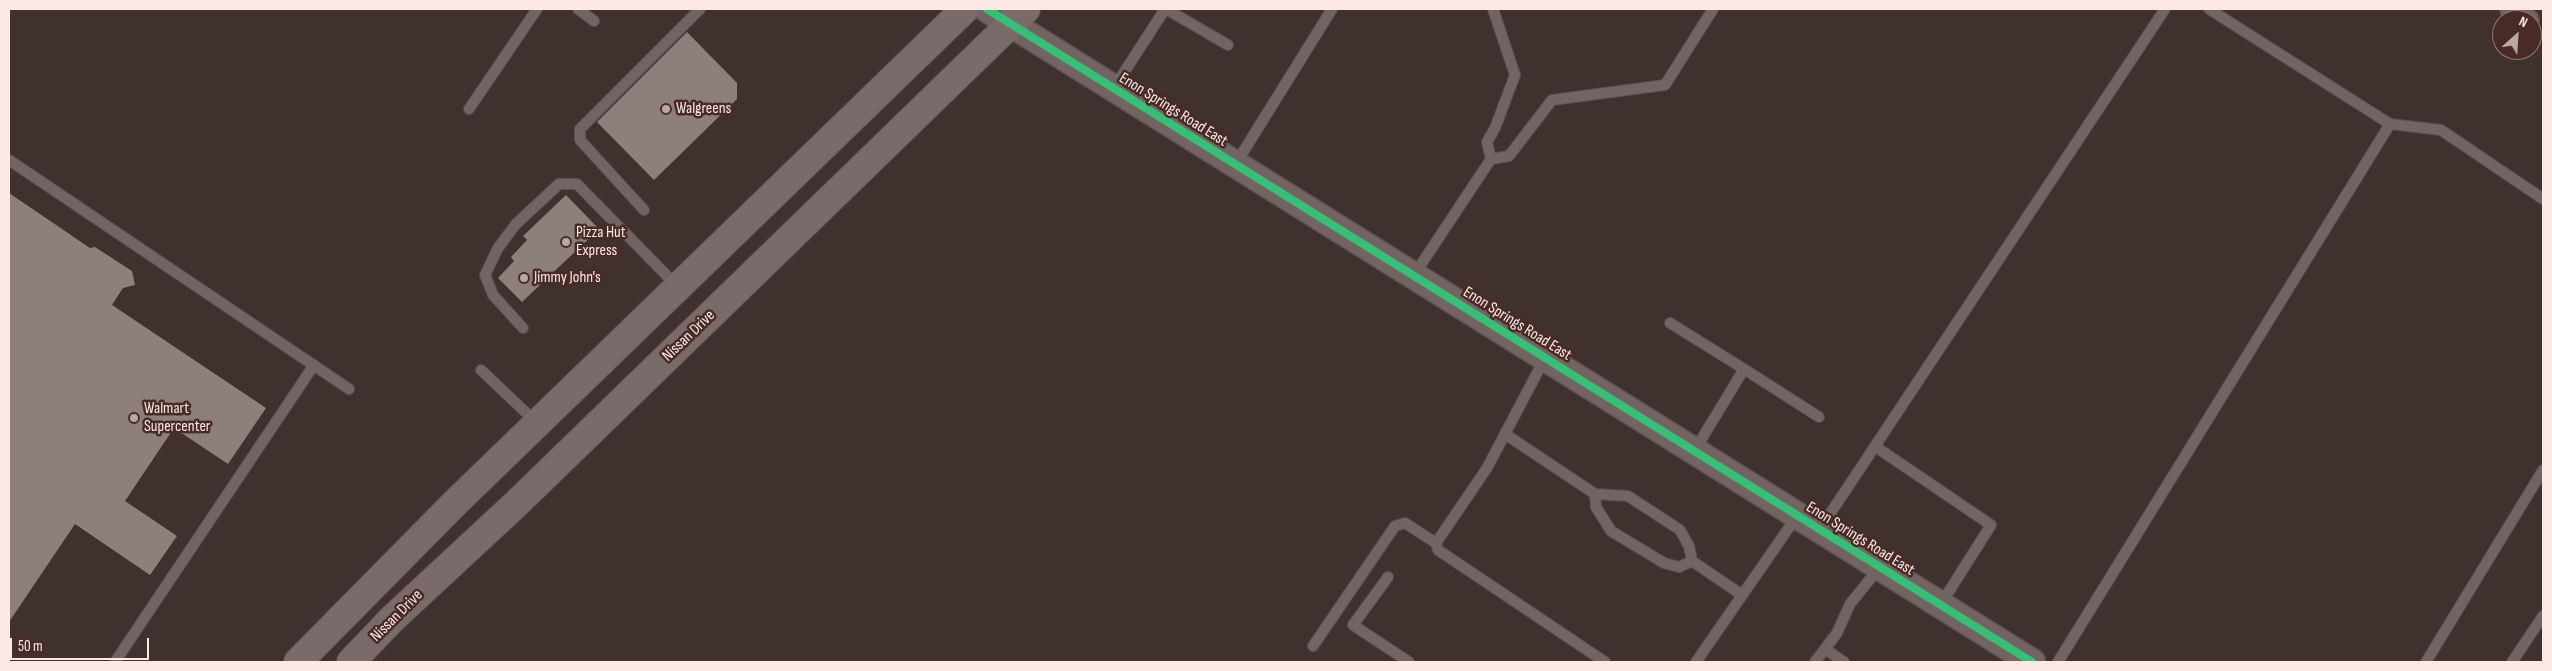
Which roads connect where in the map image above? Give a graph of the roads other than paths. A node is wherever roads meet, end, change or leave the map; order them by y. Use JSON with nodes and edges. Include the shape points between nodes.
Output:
{"nodes":[{"id":1,"x":537,"y":9,"type":"edge"},
{"id":2,"x":578,"y":9,"type":"edge"},
{"id":3,"x":700,"y":9,"type":"edge"},
{"id":4,"x":965,"y":9,"type":"edge"},
{"id":5,"x":987,"y":9,"type":"edge"},
{"id":6,"x":1166,"y":9,"type":"edge"},
{"id":7,"x":1332,"y":9,"type":"edge"},
{"id":8,"x":1494,"y":9,"type":"edge"},
{"id":9,"x":1712,"y":9,"type":"edge"},
{"id":10,"x":2165,"y":9,"type":"edge"},
{"id":11,"x":2209,"y":9,"type":"edge"},
{"id":12,"x":1018,"y":17,"type":"edge"},
{"id":13,"x":594,"y":21,"type":"dead end"},
{"id":14,"x":1228,"y":45,"type":"dead end"},
{"id":15,"x":1114,"y":89,"type":"junction"},
{"id":16,"x":469,"y":109,"type":"dead end"},
{"id":17,"x":2390,"y":124,"type":"junction"},
{"id":18,"x":1491,"y":159,"type":"junction"},
{"id":19,"x":9,"y":160,"type":"edge"},
{"id":20,"x":1235,"y":165,"type":"junction"},
{"id":21,"x":2543,"y":199,"type":"edge"},
{"id":22,"x":644,"y":210,"type":"dead end"},
{"id":23,"x":1413,"y":276,"type":"junction"},
{"id":24,"x":678,"y":287,"type":"junction"},
{"id":25,"x":1670,"y":323,"type":"dead end"},
{"id":26,"x":523,"y":328,"type":"dead end"},
{"id":27,"x":1545,"y":358,"type":"junction"},
{"id":28,"x":314,"y":366,"type":"junction"},
{"id":29,"x":1744,"y":369,"type":"junction"},
{"id":30,"x":481,"y":370,"type":"dead end"},
{"id":31,"x":349,"y":389,"type":"dead end"},
{"id":32,"x":1819,"y":417,"type":"dead end"},
{"id":33,"x":537,"y":424,"type":"junction"},
{"id":34,"x":1505,"y":434,"type":"junction"},
{"id":35,"x":1876,"y":447,"type":"junction"},
{"id":36,"x":1695,"y":451,"type":"junction"},
{"id":37,"x":2543,"y":470,"type":"edge"},
{"id":38,"x":1595,"y":494,"type":"junction"},
{"id":39,"x":1797,"y":515,"type":"junction"},
{"id":40,"x":1820,"y":530,"type":"junction"},
{"id":41,"x":1436,"y":543,"type":"junction"},
{"id":42,"x":1692,"y":561,"type":"junction"},
{"id":43,"x":1880,"y":567,"type":"junction"},
{"id":44,"x":1388,"y":577,"type":"dead end"},
{"id":45,"x":1742,"y":594,"type":"junction"},
{"id":46,"x":1940,"y":605,"type":"junction"},
{"id":47,"x":2543,"y":616,"type":"edge"},
{"id":48,"x":1313,"y":646,"type":"dead end"},
{"id":49,"x":1825,"y":649,"type":"junction"},
{"id":50,"x":115,"y":662,"type":"edge"},
{"id":51,"x":298,"y":662,"type":"edge"},
{"id":52,"x":352,"y":662,"type":"edge"},
{"id":53,"x":1409,"y":662,"type":"edge"},
{"id":54,"x":1605,"y":662,"type":"edge"},
{"id":55,"x":1696,"y":662,"type":"edge"},
{"id":56,"x":1815,"y":662,"type":"edge"},
{"id":57,"x":1844,"y":662,"type":"edge"},
{"id":58,"x":2032,"y":662,"type":"edge"},
{"id":59,"x":2058,"y":662,"type":"edge"},
{"id":60,"x":2426,"y":662,"type":"edge"},
{"id":61,"x":2512,"y":662,"type":"edge"}],
"edges":[{"from":1,"to":16,"type":"lane"},
{"from":2,"to":13,"type":"lane"},
{"from":3,"to":22,"type":"lane","via":[[580,129],[580,140]]},
{"from":4,"to":24,"type":"main road"},
{"from":5,"to":12,"type":"street","name":"Enon Springs Road East"},
{"from":6,"to":14,"type":"lane"},
{"from":6,"to":15,"type":"lane"},
{"from":7,"to":20,"type":"lane"},
{"from":8,"to":18,"type":"lane","via":[[1515,75],[1487,142]]},
{"from":9,"to":18,"type":"lane","via":[[1665,85],[1552,100],[1509,156]]},
{"from":10,"to":35,"type":"lane"},
{"from":11,"to":17,"type":"lane"},
{"from":12,"to":15,"type":"street","name":"Enon Springs Road East"},
{"from":12,"to":52,"type":"main road","name":"Nissan Drive","via":[[524,496],[391,620]]},
{"from":15,"to":20,"type":"street","name":"Enon Springs Road East"},
{"from":17,"to":21,"type":"lane","via":[[2441,130]]},
{"from":17,"to":59,"type":"lane"},
{"from":18,"to":23,"type":"lane"},
{"from":19,"to":28,"type":"lane"},
{"from":20,"to":23,"type":"street","name":"Enon Springs Road East"},
{"from":23,"to":27,"type":"street","name":"Enon Springs Road East"},
{"from":24,"to":26,"type":"lane","via":[[577,184],[559,184],[516,224],[498,248],[485,275],[493,295]]},
{"from":24,"to":33,"type":"main road"},
{"from":25,"to":29,"type":"lane"},
{"from":27,"to":34,"type":"lane"},
{"from":27,"to":36,"type":"street","name":"Enon Springs Road East"},
{"from":28,"to":31,"type":"lane"},
{"from":28,"to":50,"type":"lane"},
{"from":29,"to":32,"type":"lane"},
{"from":29,"to":36,"type":"lane"},
{"from":30,"to":33,"type":"lane"},
{"from":33,"to":51,"type":"main road"},
{"from":34,"to":38,"type":"lane"},
{"from":34,"to":41,"type":"lane","via":[[1487,468]]},
{"from":35,"to":40,"type":"lane"},
{"from":35,"to":46,"type":"lane","via":[[1991,525]]},
{"from":36,"to":39,"type":"street","name":"Enon Springs Road East"},
{"from":37,"to":60,"type":"lane"},
{"from":38,"to":42,"type":"lane","via":[[1628,496],[1680,530],[1689,546]]},
{"from":38,"to":42,"type":"lane","via":[[1596,507],[1611,531],[1664,563],[1679,567]]},
{"from":39,"to":40,"type":"street","name":"Enon Springs Road East"},
{"from":39,"to":45,"type":"lane"},
{"from":40,"to":43,"type":"street","name":"Enon Springs Road East"},
{"from":41,"to":48,"type":"lane","via":[[1405,523],[1395,526]]},
{"from":41,"to":54,"type":"lane","via":[[1438,550]]},
{"from":42,"to":45,"type":"lane"},
{"from":43,"to":46,"type":"street","name":"Enon Springs Road East"},
{"from":43,"to":49,"type":"lane","via":[[1850,604],[1837,633]]},
{"from":44,"to":53,"type":"lane","via":[[1353,625]]},
{"from":45,"to":55,"type":"lane"},
{"from":46,"to":58,"type":"street","name":"Enon Springs Road East"},
{"from":47,"to":61,"type":"lane"},
{"from":49,"to":56,"type":"lane"},
{"from":49,"to":57,"type":"lane"}]}
